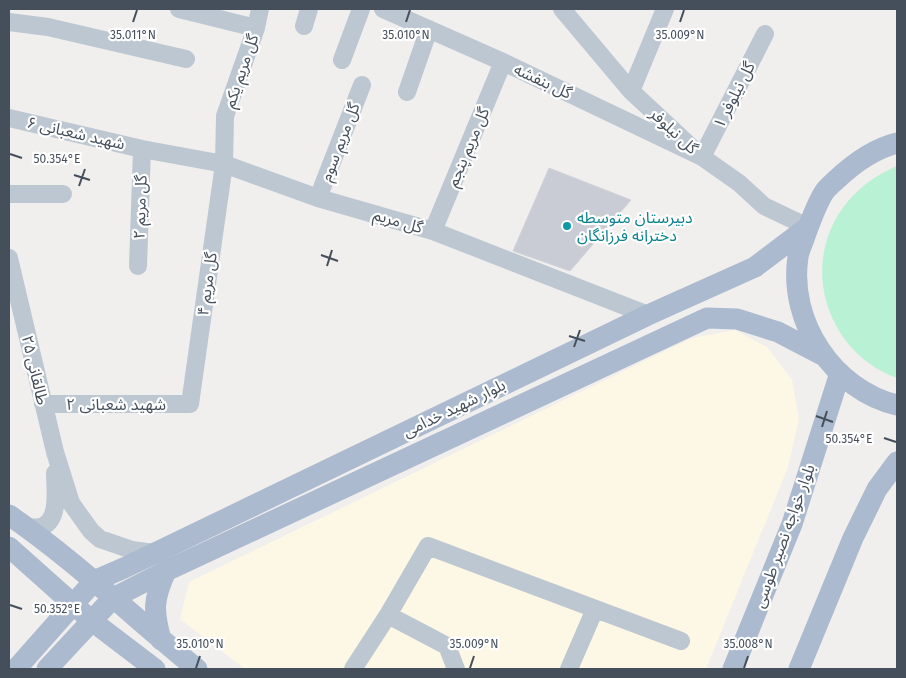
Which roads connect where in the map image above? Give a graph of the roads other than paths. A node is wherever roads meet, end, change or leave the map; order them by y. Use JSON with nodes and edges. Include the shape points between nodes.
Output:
{"nodes":[{"id":1,"x":179,"y":9,"type":"edge"},
{"id":2,"x":260,"y":9,"type":"edge"},
{"id":3,"x":309,"y":9,"type":"edge"},
{"id":4,"x":361,"y":9,"type":"edge"},
{"id":5,"x":383,"y":9,"type":"edge"},
{"id":6,"x":562,"y":9,"type":"edge"},
{"id":7,"x":665,"y":9,"type":"edge"},
{"id":8,"x":401,"y":12,"type":"edge"},
{"id":9,"x":9,"y":22,"type":"edge"},
{"id":10,"x":304,"y":26,"type":"dead end"},
{"id":11,"x":256,"y":28,"type":"junction"},
{"id":12,"x":429,"y":29,"type":"junction"},
{"id":13,"x":765,"y":34,"type":"dead end"},
{"id":14,"x":186,"y":59,"type":"dead end"},
{"id":15,"x":342,"y":60,"type":"dead end"},
{"id":16,"x":503,"y":62,"type":"junction"},
{"id":17,"x":362,"y":85,"type":"dead end"},
{"id":18,"x":631,"y":91,"type":"junction"},
{"id":19,"x":407,"y":92,"type":"dead end"},
{"id":20,"x":9,"y":118,"type":"edge"},
{"id":21,"x":897,"y":129,"type":"edge"},
{"id":22,"x":897,"y":143,"type":"edge"},
{"id":23,"x":142,"y":149,"type":"junction"},
{"id":24,"x":702,"y":156,"type":"junction"},
{"id":25,"x":224,"y":164,"type":"junction"},
{"id":26,"x":852,"y":165,"type":"junction"},
{"id":27,"x":9,"y":194,"type":"edge"},
{"id":28,"x":63,"y":194,"type":"dead end"},
{"id":29,"x":318,"y":198,"type":"junction"},
{"id":30,"x":808,"y":227,"type":"junction"},
{"id":31,"x":432,"y":231,"type":"junction"},
{"id":32,"x":9,"y":258,"type":"edge"},
{"id":33,"x":138,"y":266,"type":"dead end"},
{"id":34,"x":648,"y":315,"type":"junction"},
{"id":35,"x":824,"y":356,"type":"junction"},
{"id":36,"x":840,"y":373,"type":"junction"},
{"id":37,"x":42,"y":404,"type":"junction"},
{"id":38,"x":190,"y":404,"type":"joint"},
{"id":39,"x":897,"y":405,"type":"edge"},
{"id":40,"x":55,"y":452,"type":"junction"},
{"id":41,"x":897,"y":462,"type":"edge"},
{"id":42,"x":9,"y":515,"type":"edge"},
{"id":43,"x":27,"y":528,"type":"junction"},
{"id":44,"x":9,"y":547,"type":"edge"},
{"id":45,"x":154,"y":553,"type":"junction"},
{"id":46,"x":166,"y":572,"type":"junction"},
{"id":47,"x":94,"y":580,"type":"junction"},
{"id":48,"x":113,"y":598,"type":"junction"},
{"id":49,"x":73,"y":603,"type":"junction"},
{"id":50,"x":594,"y":609,"type":"junction"},
{"id":51,"x":388,"y":615,"type":"junction"},
{"id":52,"x":92,"y":621,"type":"junction"},
{"id":53,"x":161,"y":640,"type":"junction"},
{"id":54,"x":681,"y":641,"type":"dead end"},
{"id":55,"x":16,"y":669,"type":"edge"},
{"id":56,"x":47,"y":669,"type":"edge"},
{"id":57,"x":155,"y":669,"type":"edge"},
{"id":58,"x":198,"y":669,"type":"edge"},
{"id":59,"x":353,"y":669,"type":"edge"},
{"id":60,"x":456,"y":669,"type":"edge"},
{"id":61,"x":570,"y":669,"type":"edge"},
{"id":62,"x":733,"y":669,"type":"edge"},
{"id":63,"x":800,"y":669,"type":"edge"}],
"edges":[{"from":1,"to":11,"type":"street"},
{"from":2,"to":11,"type":"street","name":"گل مریم یکم"},
{"from":3,"to":10,"type":"street"},
{"from":4,"to":15,"type":"street"},
{"from":5,"to":8,"type":"street","name":"گل بنفشه"},
{"from":6,"to":18,"type":"street","name":"گل نیلوفر"},
{"from":7,"to":18,"type":"street"},
{"from":8,"to":12,"type":"street","name":"گل بنفشه"},
{"from":9,"to":14,"type":"street","via":[[48,27]]},
{"from":11,"to":25,"type":"street","name":"گل مریم یکم","via":[[225,116]]},
{"from":12,"to":16,"type":"street","name":"گل بنفشه"},
{"from":12,"to":19,"type":"street"},
{"from":13,"to":24,"type":"street","name":"گل نیلوفر ۱"},
{"from":16,"to":24,"type":"street","name":"گل بنفشه"},
{"from":16,"to":31,"type":"street","name":"گل مریم پنجم"},
{"from":17,"to":29,"type":"street","name":"گل مریم سوم"},
{"from":18,"to":24,"type":"street","name":"گل نیلوفر"},
{"from":20,"to":23,"type":"street","name":"شهید شعبانی ۶"},
{"from":21,"to":26,"type":"main road"},
{"from":22,"to":26,"type":"main road","via":[[870,153]]},
{"from":23,"to":25,"type":"street","name":"گل مریم"},
{"from":23,"to":33,"type":"street","name":"گل مریم ۲"},
{"from":24,"to":30,"type":"street","name":"گل نیلوفر","via":[[764,206]]},
{"from":25,"to":29,"type":"street","name":"گل مریم"},
{"from":25,"to":38,"type":"street","name":"گل مریم ۴"},
{"from":26,"to":30,"type":"main road","via":[[825,191]]},
{"from":27,"to":28,"type":"street"},
{"from":29,"to":31,"type":"street","name":"گل مریم"},
{"from":30,"to":34,"type":"main road","name":"بلوار شهید خدامی","via":[[755,267]]},
{"from":30,"to":35,"type":"main road","via":[[798,257],[798,292],[807,326]]},
{"from":31,"to":34,"type":"street","name":"گل مریم","via":[[558,273]]},
{"from":32,"to":37,"type":"street","name":"طالقانی ۲۵"},
{"from":34,"to":45,"type":"main road","name":"بلوار شهید خدامی"},
{"from":35,"to":36,"type":"main road"},
{"from":35,"to":46,"type":"main road","name":"بلوار شهید خدامی","via":[[778,332],[738,319],[708,318]]},
{"from":36,"to":39,"type":"main road","via":[[872,396]]},
{"from":36,"to":62,"type":"main road","name":"بلوار خواجه نصیر طوسی","via":[[792,524]]},
{"from":37,"to":38,"type":"street","name":"شهید شعبانی ۲"},
{"from":37,"to":40,"type":"street","name":"طالقانی ۲۵"},
{"from":40,"to":43,"type":"street","via":[[56,506],[51,520],[43,526]]},
{"from":40,"to":45,"type":"street","via":[[71,503],[91,531],[110,543]]},
{"from":41,"to":63,"type":"main road","via":[[877,490],[853,538]]},
{"from":42,"to":43,"type":"main road"},
{"from":43,"to":47,"type":"main road"},
{"from":44,"to":49,"type":"main road"},
{"from":45,"to":47,"type":"main road","name":"بلوار شهید خدامی"},
{"from":46,"to":48,"type":"main road","name":"بلوار شهید خدامی"},
{"from":46,"to":53,"type":"main road","via":[[156,593],[154,617]]},
{"from":47,"to":48,"type":"main road"},
{"from":47,"to":49,"type":"main road"},
{"from":48,"to":52,"type":"main road"},
{"from":48,"to":53,"type":"main road"},
{"from":49,"to":52,"type":"main road"},
{"from":49,"to":55,"type":"main road"},
{"from":50,"to":51,"type":"street","via":[[428,546]]},
{"from":50,"to":54,"type":"street"},
{"from":50,"to":61,"type":"street"},
{"from":51,"to":59,"type":"street"},
{"from":51,"to":60,"type":"street","via":[[447,646]]},
{"from":52,"to":56,"type":"main road"},
{"from":52,"to":57,"type":"main road"},
{"from":53,"to":58,"type":"main road"}]}
